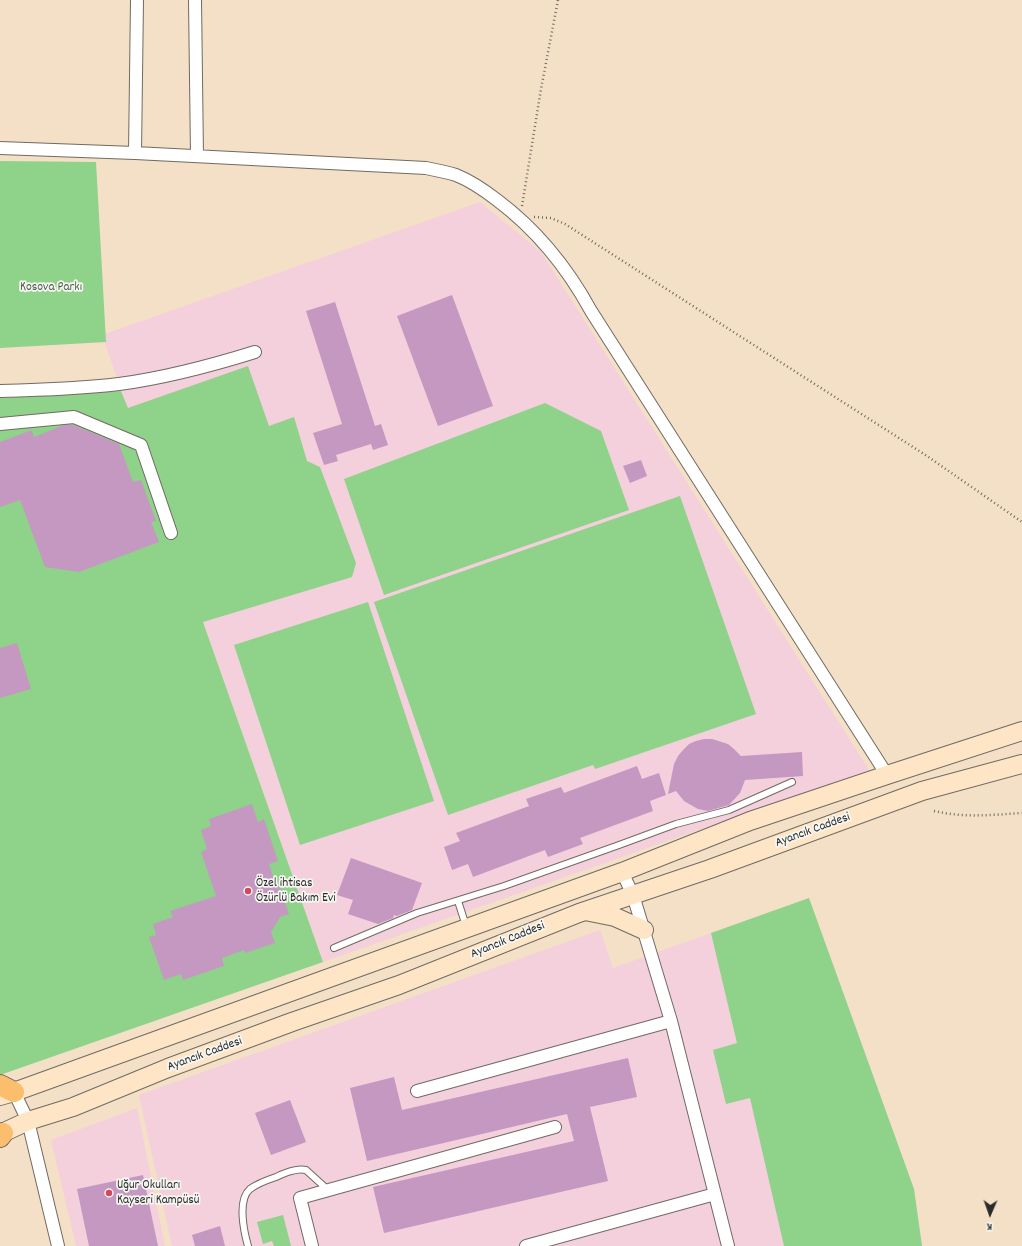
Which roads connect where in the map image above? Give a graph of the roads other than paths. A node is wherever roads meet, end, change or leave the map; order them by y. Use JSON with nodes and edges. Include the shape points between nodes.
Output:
{"nodes":[{"id":1,"x":137,"y":0,"type":"edge"},
{"id":2,"x":196,"y":0,"type":"edge"},
{"id":3,"x":0,"y":148,"type":"edge"},
{"id":4,"x":135,"y":153,"type":"junction"},
{"id":5,"x":197,"y":156,"type":"junction"},
{"id":6,"x":255,"y":352,"type":"dead end"},
{"id":7,"x":0,"y":391,"type":"edge"},
{"id":8,"x":0,"y":424,"type":"edge"},
{"id":9,"x":171,"y":533,"type":"dead end"},
{"id":10,"x":1022,"y":731,"type":"edge"},
{"id":11,"x":1022,"y":764,"type":"edge"},
{"id":12,"x":887,"y":774,"type":"junction"},
{"id":13,"x":792,"y":782,"type":"dead end"},
{"id":14,"x":622,"y":872,"type":"junction"},
{"id":15,"x":633,"y":895,"type":"junction"},
{"id":16,"x":458,"y":901,"type":"junction"},
{"id":17,"x":585,"y":911,"type":"junction"},
{"id":18,"x":467,"y":928,"type":"junction"},
{"id":19,"x":644,"y":930,"type":"junction"},
{"id":20,"x":334,"y":948,"type":"dead end"},
{"id":21,"x":672,"y":1021,"type":"junction"},
{"id":22,"x":5,"y":1091,"type":"edge"},
{"id":23,"x":417,"y":1091,"type":"dead end"},
{"id":24,"x":28,"y":1121,"type":"junction"},
{"id":25,"x":554,"y":1127,"type":"dead end"},
{"id":26,"x":1,"y":1135,"type":"edge"},
{"id":27,"x":328,"y":1190,"type":"junction"},
{"id":28,"x":715,"y":1194,"type":"junction"},
{"id":29,"x":58,"y":1246,"type":"edge"},
{"id":30,"x":248,"y":1246,"type":"edge"},
{"id":31,"x":312,"y":1246,"type":"edge"},
{"id":32,"x":526,"y":1246,"type":"edge"},
{"id":33,"x":728,"y":1246,"type":"edge"}],
"edges":[{"from":1,"to":4,"type":"street"},
{"from":2,"to":5,"type":"street"},
{"from":3,"to":4,"type":"street"},
{"from":4,"to":5,"type":"street"},
{"from":5,"to":12,"type":"street","via":[[426,168],[456,175],[506,206],[538,236],[567,271]]},
{"from":6,"to":7,"type":"street","via":[[216,364],[119,384]]},
{"from":8,"to":9,"type":"street","via":[[74,417],[142,445]]},
{"from":10,"to":12,"type":"street","name":"Ayancık Caddesi"},
{"from":11,"to":15,"type":"street","name":"Ayancık Caddesi","via":[[922,791]]},
{"from":12,"to":14,"type":"street","name":"Ayancık Caddesi","via":[[750,821]]},
{"from":13,"to":16,"type":"lane","via":[[729,810],[676,824]]},
{"from":14,"to":15,"type":"street"},
{"from":14,"to":18,"type":"street","name":"Ayancık Caddesi"},
{"from":15,"to":17,"type":"street","name":"Ayancık Caddesi"},
{"from":15,"to":19,"type":"street"},
{"from":16,"to":18,"type":"lane"},
{"from":16,"to":20,"type":"lane","via":[[418,913]]},
{"from":17,"to":19,"type":"street","via":[[615,917]]},
{"from":17,"to":24,"type":"street","name":"Ayancık Caddesi","via":[[399,985],[168,1068],[73,1107]]},
{"from":18,"to":22,"type":"street","name":"Ayancık Caddesi"},
{"from":19,"to":21,"type":"street"},
{"from":21,"to":23,"type":"street"},
{"from":21,"to":28,"type":"street"},
{"from":22,"to":24,"type":"street"},
{"from":24,"to":26,"type":"street","name":"Ayancık Caddesi"},
{"from":24,"to":29,"type":"street"},
{"from":25,"to":27,"type":"street"},
{"from":27,"to":30,"type":"lane","via":[[306,1170],[301,1169],[259,1183],[250,1189],[245,1195],[243,1206]]},
{"from":27,"to":31,"type":"street","via":[[300,1198]]},
{"from":28,"to":32,"type":"street"},
{"from":28,"to":33,"type":"street"}]}
